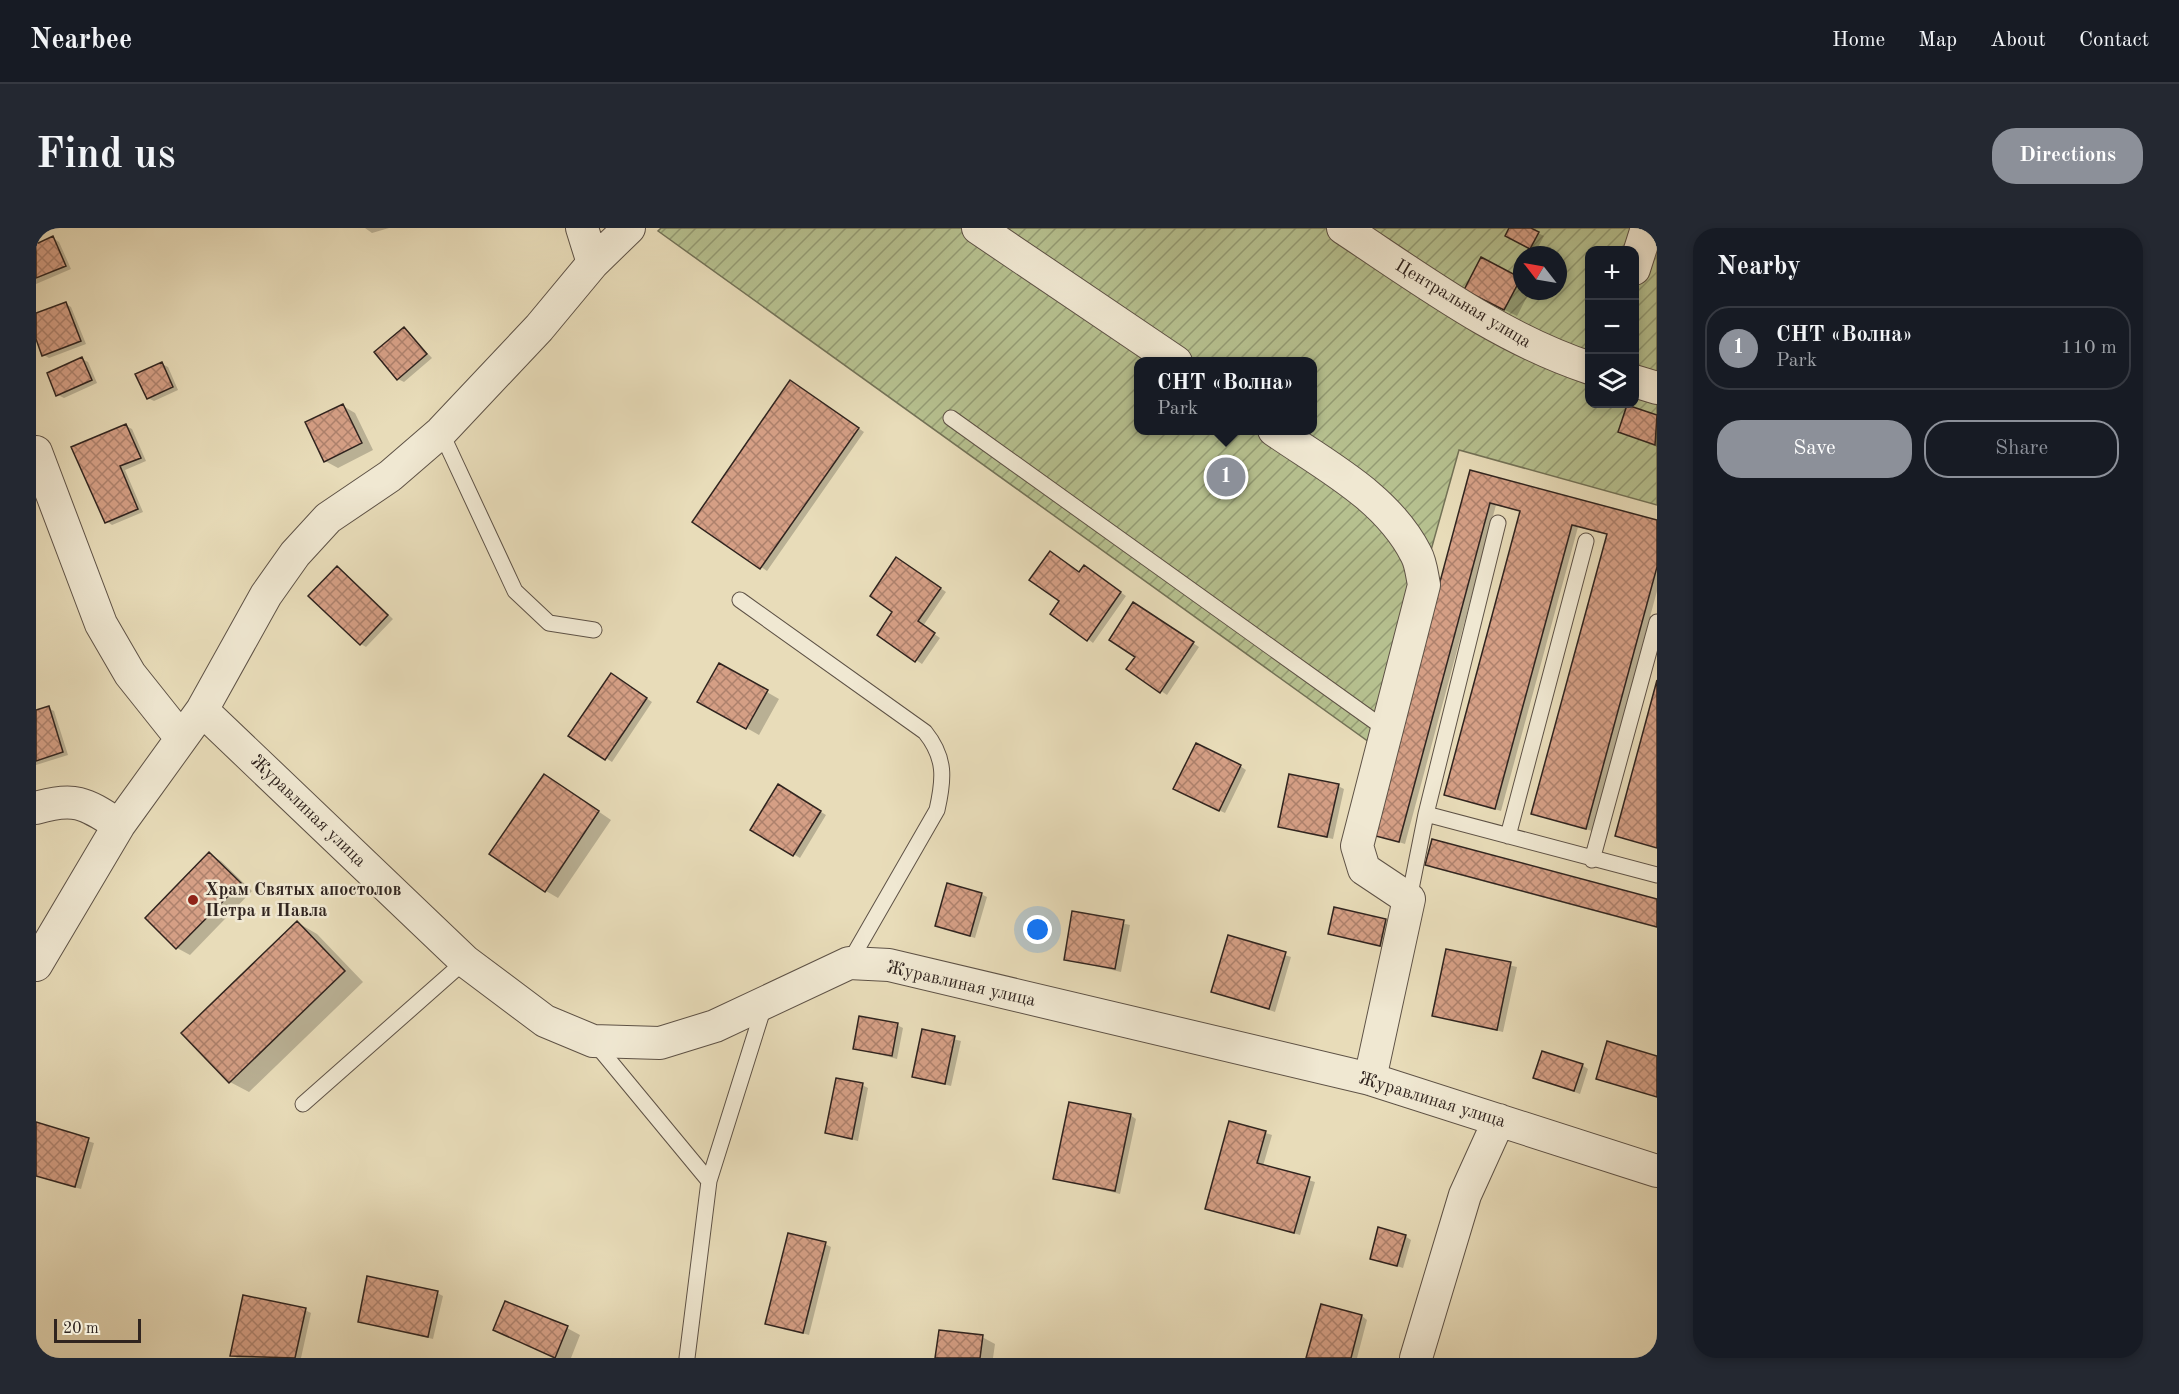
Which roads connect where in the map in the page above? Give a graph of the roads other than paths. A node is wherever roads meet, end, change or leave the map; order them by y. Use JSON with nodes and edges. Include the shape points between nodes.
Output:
{"nodes":[{"id":1,"x":582,"y":228,"type":"edge"},
{"id":2,"x":629,"y":228,"type":"edge"},
{"id":3,"x":978,"y":228,"type":"edge"},
{"id":4,"x":1343,"y":228,"type":"edge"},
{"id":5,"x":1647,"y":228,"type":"edge"},
{"id":6,"x":1639,"y":255,"type":"edge"},
{"id":7,"x":593,"y":263,"type":"junction"},
{"id":8,"x":1169,"y":357,"type":"edge"},
{"id":9,"x":1585,"y":366,"type":"edge"},
{"id":10,"x":1639,"y":382,"type":"edge"},
{"id":11,"x":1657,"y":388,"type":"edge"},
{"id":12,"x":951,"y":418,"type":"dead end"},
{"id":13,"x":441,"y":432,"type":"junction"},
{"id":14,"x":1282,"y":435,"type":"edge"},
{"id":15,"x":36,"y":452,"type":"edge"},
{"id":16,"x":1498,"y":524,"type":"dead end"},
{"id":17,"x":1586,"y":542,"type":"dead end"},
{"id":18,"x":740,"y":600,"type":"dead end"},
{"id":19,"x":1657,"y":622,"type":"edge"},
{"id":20,"x":594,"y":630,"type":"dead end"},
{"id":21,"x":202,"y":710,"type":"junction"},
{"id":22,"x":1388,"y":731,"type":"junction"},
{"id":23,"x":181,"y":738,"type":"junction"},
{"id":24,"x":36,"y":808,"type":"edge"},
{"id":25,"x":1426,"y":814,"type":"junction"},
{"id":26,"x":118,"y":825,"type":"junction"},
{"id":27,"x":1508,"y":836,"type":"junction"},
{"id":28,"x":1592,"y":860,"type":"junction"},
{"id":29,"x":1657,"y":875,"type":"edge"},
{"id":30,"x":1409,"y":899,"type":"junction"},
{"id":31,"x":465,"y":961,"type":"junction"},
{"id":32,"x":849,"y":963,"type":"junction"},
{"id":33,"x":36,"y":965,"type":"edge"},
{"id":34,"x":765,"y":1003,"type":"junction"},
{"id":35,"x":593,"y":1041,"type":"junction"},
{"id":36,"x":1370,"y":1079,"type":"junction"},
{"id":37,"x":303,"y":1104,"type":"dead end"},
{"id":38,"x":1499,"y":1120,"type":"junction"},
{"id":39,"x":1657,"y":1171,"type":"edge"},
{"id":40,"x":709,"y":1181,"type":"junction"},
{"id":41,"x":687,"y":1358,"type":"edge"},
{"id":42,"x":1416,"y":1358,"type":"edge"}],
"edges":[{"from":1,"to":7,"type":"street"},
{"from":2,"to":7,"type":"street"},
{"from":3,"to":8,"type":"street"},
{"from":4,"to":9,"type":"street","name":"Центральная улица","via":[[1454,302],[1543,351]]},
{"from":5,"to":6,"type":"street"},
{"from":7,"to":13,"type":"street","via":[[539,328]]},
{"from":10,"to":11,"type":"street"},
{"from":12,"to":22,"type":"lane"},
{"from":13,"to":20,"type":"lane","via":[[515,591],[549,624]]},
{"from":13,"to":21,"type":"street","via":[[390,476],[328,518],[295,554],[266,595]]},
{"from":14,"to":22,"type":"street","via":[[1378,503],[1398,524],[1417,556],[1424,585]]},
{"from":15,"to":23,"type":"street","via":[[101,624],[130,674]]},
{"from":16,"to":25,"type":"lane"},
{"from":17,"to":27,"type":"lane"},
{"from":18,"to":32,"type":"lane","via":[[925,732],[937,747],[942,785],[937,810]]},
{"from":19,"to":28,"type":"lane"},
{"from":21,"to":23,"type":"street"},
{"from":21,"to":31,"type":"street","name":"Журавлиная улица"},
{"from":22,"to":30,"type":"street","via":[[1357,846],[1364,869]]},
{"from":23,"to":26,"type":"street"},
{"from":24,"to":26,"type":"street","via":[[56,802],[85,803]]},
{"from":25,"to":27,"type":"lane"},
{"from":25,"to":30,"type":"lane"},
{"from":26,"to":33,"type":"street"},
{"from":27,"to":28,"type":"lane"},
{"from":28,"to":29,"type":"lane"},
{"from":30,"to":36,"type":"street"},
{"from":31,"to":35,"type":"street","name":"Журавлиная улица","via":[[545,1021]]},
{"from":31,"to":37,"type":"lane"},
{"from":32,"to":34,"type":"street","name":"Журавлиная улица"},
{"from":32,"to":36,"type":"street","name":"Журавлиная улица","via":[[889,965]]},
{"from":34,"to":35,"type":"street","name":"Журавлиная улица","via":[[715,1026],[660,1043]]},
{"from":34,"to":40,"type":"lane"},
{"from":35,"to":40,"type":"lane"},
{"from":36,"to":38,"type":"street","name":"Журавлиная улица"},
{"from":38,"to":39,"type":"street","name":"Журавлиная улица"},
{"from":38,"to":42,"type":"street","via":[[1465,1195]]},
{"from":40,"to":41,"type":"lane"}]}
